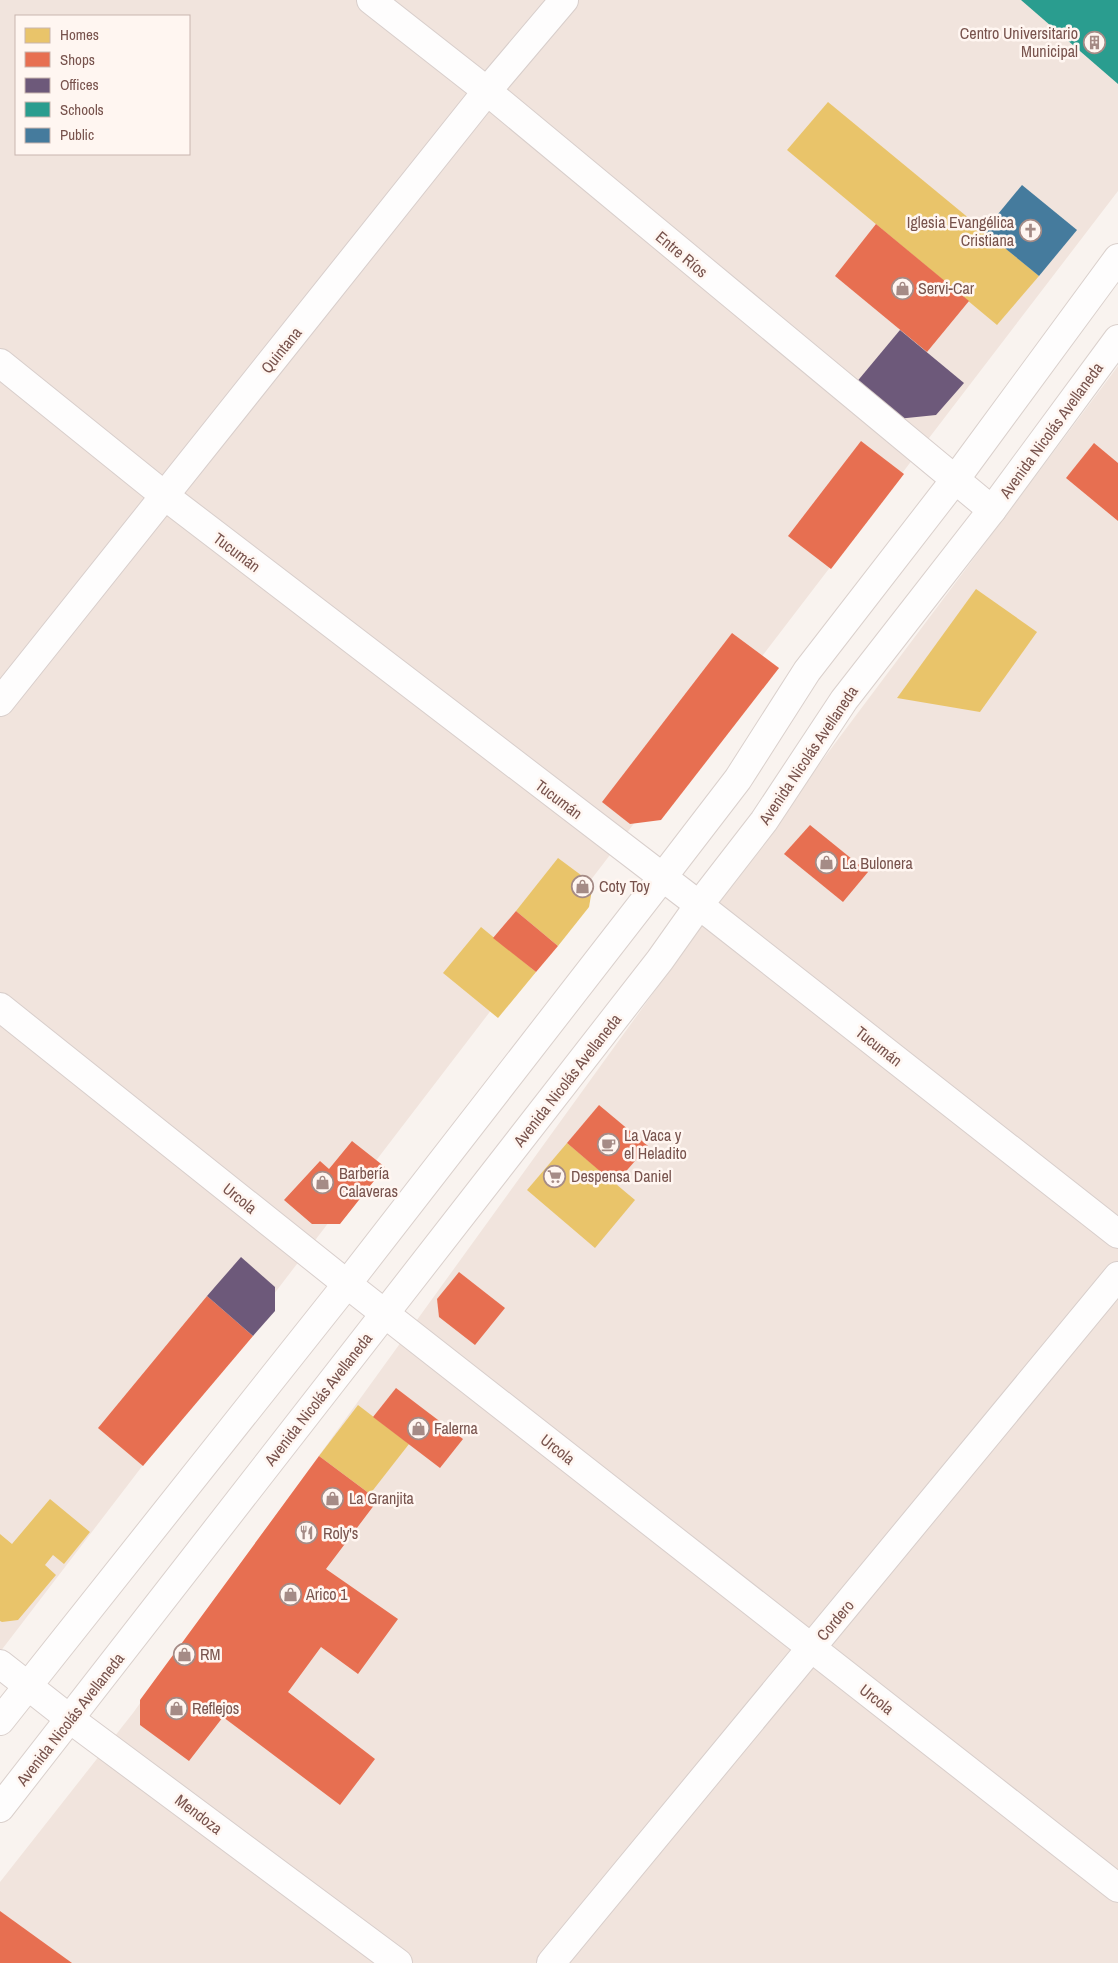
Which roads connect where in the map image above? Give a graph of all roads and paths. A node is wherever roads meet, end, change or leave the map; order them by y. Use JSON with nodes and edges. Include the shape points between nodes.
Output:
{"nodes":[{"id":1,"x":371,"y":0,"type":"edge"},
{"id":2,"x":564,"y":0,"type":"edge"},
{"id":3,"x":487,"y":91,"type":"junction"},
{"id":4,"x":1118,"y":258,"type":"edge"},
{"id":5,"x":1118,"y":339,"type":"edge"},
{"id":6,"x":0,"y":363,"type":"edge"},
{"id":7,"x":954,"y":481,"type":"junction"},
{"id":8,"x":165,"y":496,"type":"junction"},
{"id":9,"x":992,"y":510,"type":"junction"},
{"id":10,"x":0,"y":702,"type":"edge"},
{"id":11,"x":662,"y":878,"type":"junction"},
{"id":12,"x":699,"y":905,"type":"junction"},
{"id":13,"x":0,"y":1007,"type":"edge"},
{"id":14,"x":1118,"y":1234,"type":"edge"},
{"id":15,"x":1118,"y":1276,"type":"edge"},
{"id":16,"x":347,"y":1284,"type":"junction"},
{"id":17,"x":386,"y":1313,"type":"junction"},
{"id":18,"x":812,"y":1648,"type":"junction"},
{"id":19,"x":0,"y":1664,"type":"edge"},
{"id":20,"x":27,"y":1686,"type":"junction"},
{"id":21,"x":70,"y":1719,"type":"junction"},
{"id":22,"x":0,"y":1721,"type":"edge"},
{"id":23,"x":0,"y":1808,"type":"edge"},
{"id":24,"x":1118,"y":1888,"type":"edge"},
{"id":25,"x":398,"y":1963,"type":"edge"},
{"id":26,"x":551,"y":1963,"type":"edge"}],
"edges":[{"from":1,"to":3,"type":"street","name":"Entre Ríos"},
{"from":2,"to":3,"type":"street","name":"Quintana"},
{"from":3,"to":7,"type":"street","name":"Entre Ríos"},
{"from":3,"to":8,"type":"street","name":"Quintana"},
{"from":4,"to":7,"type":"street"},
{"from":5,"to":9,"type":"street","name":"Avenida Nicolás Avellaneda"},
{"from":6,"to":8,"type":"street","name":"Tucumán"},
{"from":7,"to":9,"type":"street","name":"Entre Ríos"},
{"from":7,"to":11,"type":"street","via":[[807,671],[738,779]]},
{"from":8,"to":10,"type":"street","name":"Quintana"},
{"from":8,"to":11,"type":"street","name":"Tucumán"},
{"from":9,"to":12,"type":"street","name":"Avenida Nicolás Avellaneda","via":[[844,700],[764,821]]},
{"from":11,"to":12,"type":"street","name":"Tucumán"},
{"from":11,"to":16,"type":"street"},
{"from":12,"to":14,"type":"street","name":"Tucumán"},
{"from":12,"to":17,"type":"street","name":"Avenida Nicolás Avellaneda","via":[[660,960]]},
{"from":13,"to":16,"type":"street","name":"Urcola"},
{"from":15,"to":18,"type":"street","name":"Cordero"},
{"from":16,"to":17,"type":"street","name":"Urcola"},
{"from":16,"to":20,"type":"street"},
{"from":17,"to":18,"type":"street","name":"Urcola"},
{"from":17,"to":21,"type":"street","name":"Avenida Nicolás Avellaneda"},
{"from":18,"to":24,"type":"street","name":"Urcola"},
{"from":18,"to":26,"type":"street","name":"Cordero"},
{"from":19,"to":20,"type":"street","name":"Mendoza"},
{"from":20,"to":21,"type":"street","name":"Mendoza"},
{"from":20,"to":22,"type":"street"},
{"from":21,"to":23,"type":"street","name":"Avenida Nicolás Avellaneda"},
{"from":21,"to":25,"type":"street","name":"Mendoza"}]}
